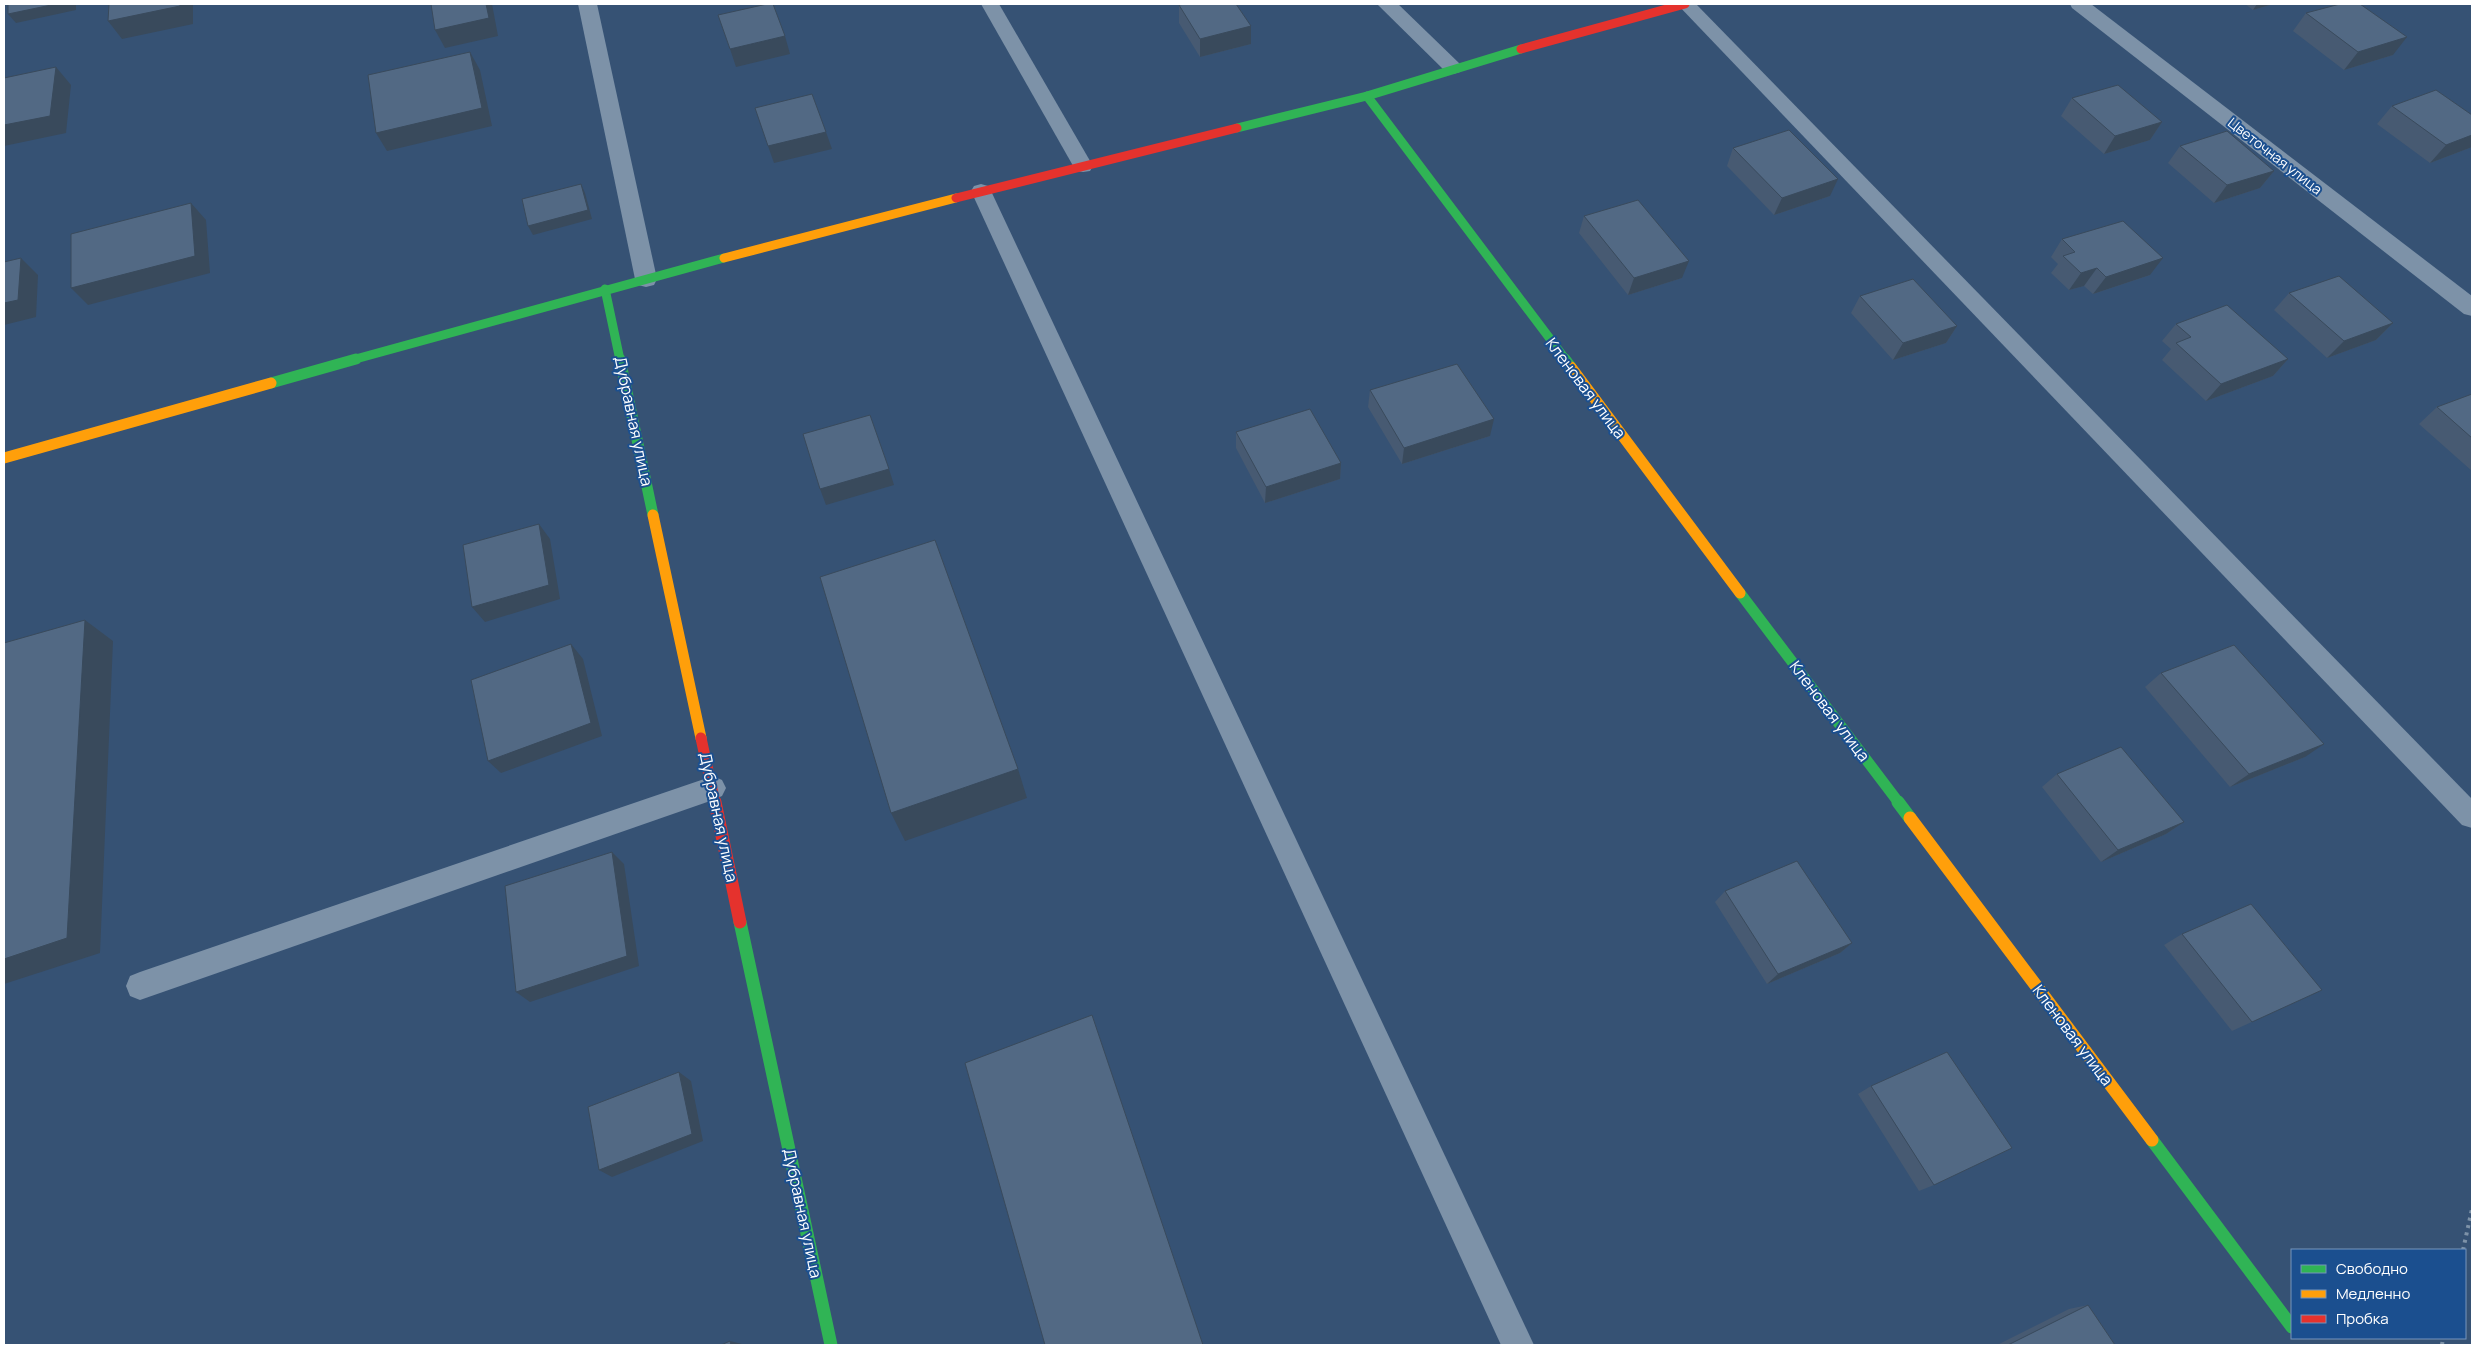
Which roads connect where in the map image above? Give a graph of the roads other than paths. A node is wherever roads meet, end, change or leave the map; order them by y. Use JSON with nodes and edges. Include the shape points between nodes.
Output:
{"nodes":[{"id":1,"x":587,"y":4,"type":"edge"},
{"id":2,"x":990,"y":4,"type":"edge"},
{"id":3,"x":1387,"y":4,"type":"edge"},
{"id":4,"x":1686,"y":4,"type":"edge"},
{"id":5,"x":2078,"y":4,"type":"edge"},
{"id":6,"x":1453,"y":68,"type":"junction"},
{"id":7,"x":1367,"y":96,"type":"junction"},
{"id":8,"x":1082,"y":166,"type":"junction"},
{"id":9,"x":980,"y":191,"type":"junction"},
{"id":10,"x":646,"y":279,"type":"junction"},
{"id":11,"x":605,"y":289,"type":"junction"},
{"id":12,"x":2472,"y":308,"type":"edge"},
{"id":13,"x":4,"y":458,"type":"edge"},
{"id":14,"x":713,"y":788,"type":"junction"},
{"id":15,"x":2471,"y":816,"type":"dead end"},
{"id":16,"x":140,"y":986,"type":"dead end"},
{"id":17,"x":2291,"y":1325,"type":"edge"},
{"id":18,"x":831,"y":1345,"type":"edge"},
{"id":19,"x":1518,"y":1345,"type":"edge"}],
"edges":[{"from":1,"to":10,"type":"street"},
{"from":2,"to":8,"type":"lane"},
{"from":3,"to":6,"type":"street"},
{"from":4,"to":6,"type":"street"},
{"from":4,"to":15,"type":"lane"},
{"from":5,"to":12,"type":"street","name":"Цветочная улица"},
{"from":6,"to":7,"type":"street"},
{"from":7,"to":8,"type":"street"},
{"from":7,"to":17,"type":"street","name":"Кленовая улица"},
{"from":8,"to":9,"type":"street"},
{"from":9,"to":10,"type":"street"},
{"from":9,"to":19,"type":"lane"},
{"from":10,"to":11,"type":"street"},
{"from":11,"to":13,"type":"street"},
{"from":11,"to":14,"type":"street","name":"Дубравная улица"},
{"from":14,"to":16,"type":"lane"},
{"from":14,"to":18,"type":"street","name":"Дубравная улица"}]}
